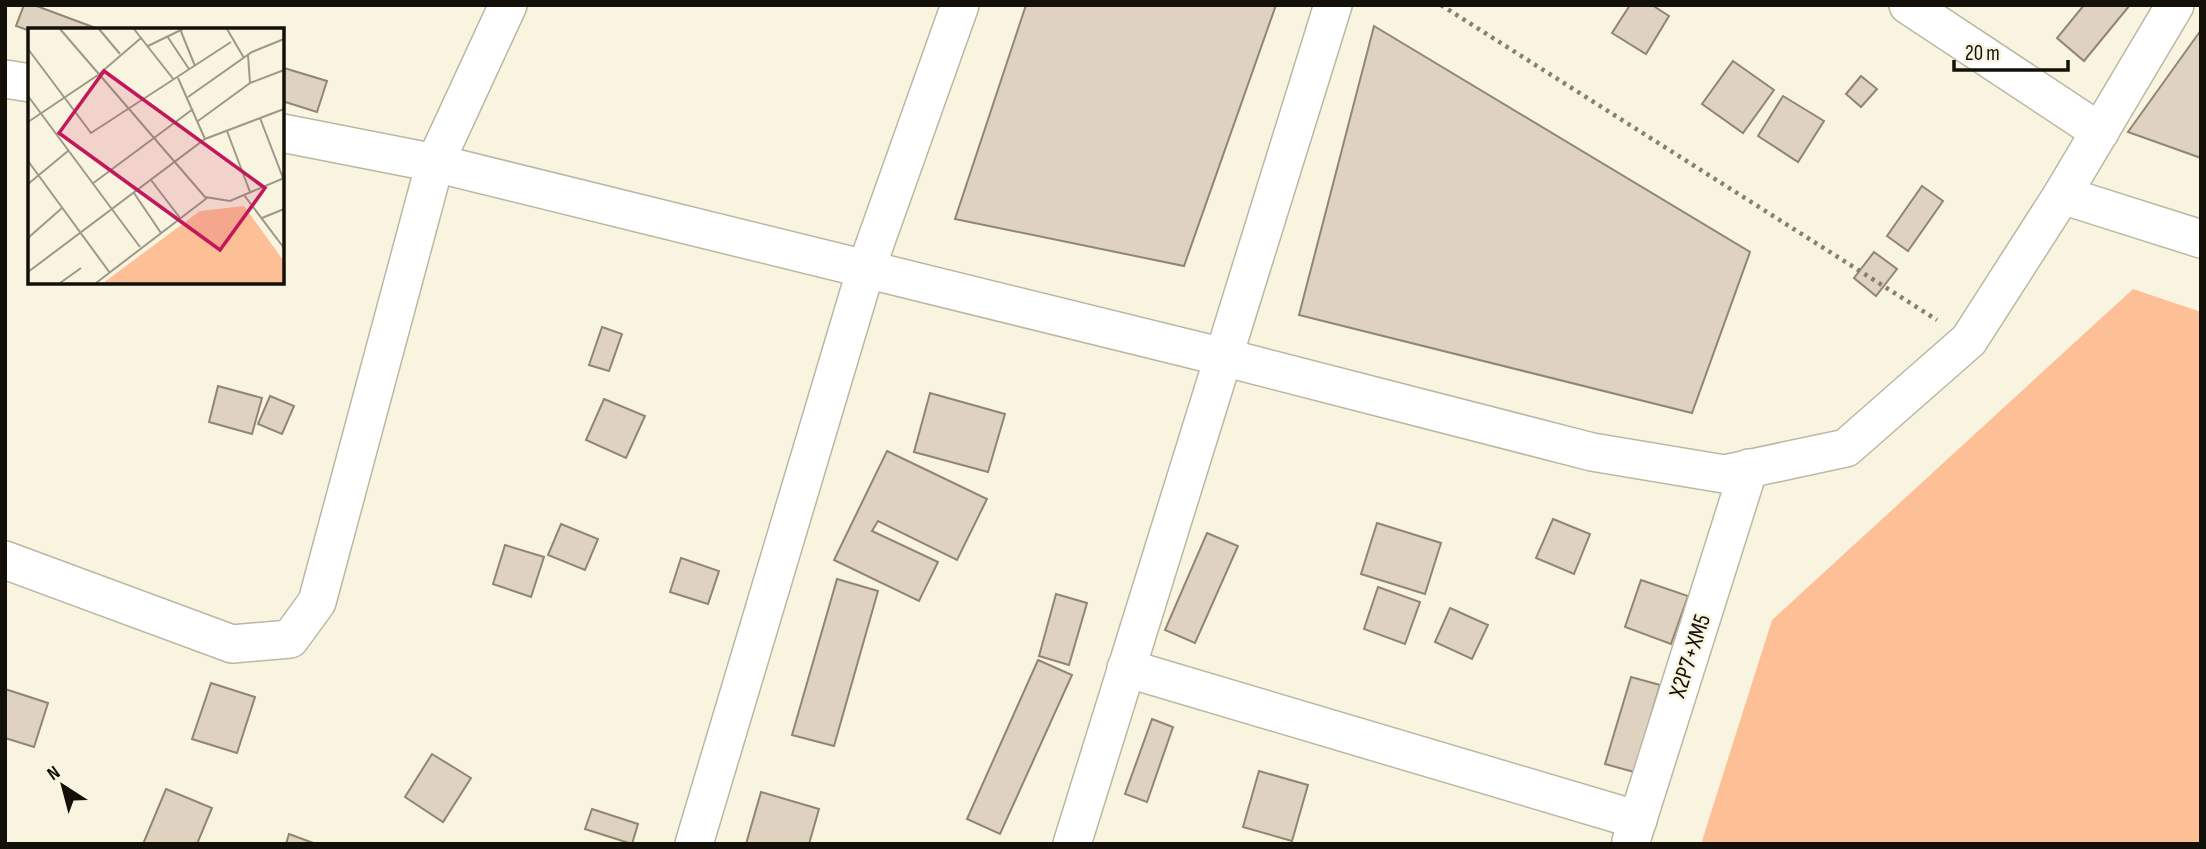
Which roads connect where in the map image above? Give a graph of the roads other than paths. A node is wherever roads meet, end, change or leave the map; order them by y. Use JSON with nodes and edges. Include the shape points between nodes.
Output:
{"nodes":[{"id":1,"x":508,"y":5,"type":"edge"},
{"id":2,"x":960,"y":5,"type":"edge"},
{"id":3,"x":1333,"y":5,"type":"edge"},
{"id":4,"x":1908,"y":5,"type":"edge"},
{"id":5,"x":2175,"y":5,"type":"edge"},
{"id":6,"x":5,"y":79,"type":"edge"},
{"id":7,"x":28,"y":83,"type":"edge"},
{"id":8,"x":2100,"y":132,"type":"junction"},
{"id":9,"x":284,"y":133,"type":"edge"},
{"id":10,"x":435,"y":163,"type":"junction"},
{"id":11,"x":2062,"y":195,"type":"junction"},
{"id":12,"x":2201,"y":239,"type":"edge"},
{"id":13,"x":866,"y":269,"type":"junction"},
{"id":14,"x":1223,"y":357,"type":"junction"},
{"id":15,"x":1749,"y":468,"type":"junction"},
{"id":16,"x":5,"y":560,"type":"edge"},
{"id":17,"x":1126,"y":668,"type":"junction"},
{"id":18,"x":1634,"y":832,"type":"edge"},
{"id":19,"x":694,"y":844,"type":"edge"},
{"id":20,"x":1072,"y":844,"type":"edge"}],
"edges":[{"from":1,"to":10,"type":"street"},
{"from":2,"to":13,"type":"street"},
{"from":3,"to":14,"type":"street"},
{"from":4,"to":8,"type":"street"},
{"from":5,"to":8,"type":"street"},
{"from":6,"to":7,"type":"street"},
{"from":8,"to":11,"type":"street"},
{"from":9,"to":10,"type":"street"},
{"from":10,"to":13,"type":"street"},
{"from":10,"to":16,"type":"street","via":[[317,602],[290,639],[232,644]]},
{"from":11,"to":12,"type":"street"},
{"from":11,"to":15,"type":"street","via":[[1969,340],[1846,448]]},
{"from":13,"to":14,"type":"street"},
{"from":13,"to":19,"type":"street"},
{"from":14,"to":15,"type":"street","via":[[1592,452],[1724,474]]},
{"from":14,"to":17,"type":"street"},
{"from":15,"to":18,"type":"street","name":"X2P7+XM5"},
{"from":17,"to":18,"type":"street"},
{"from":17,"to":20,"type":"street"}]}
